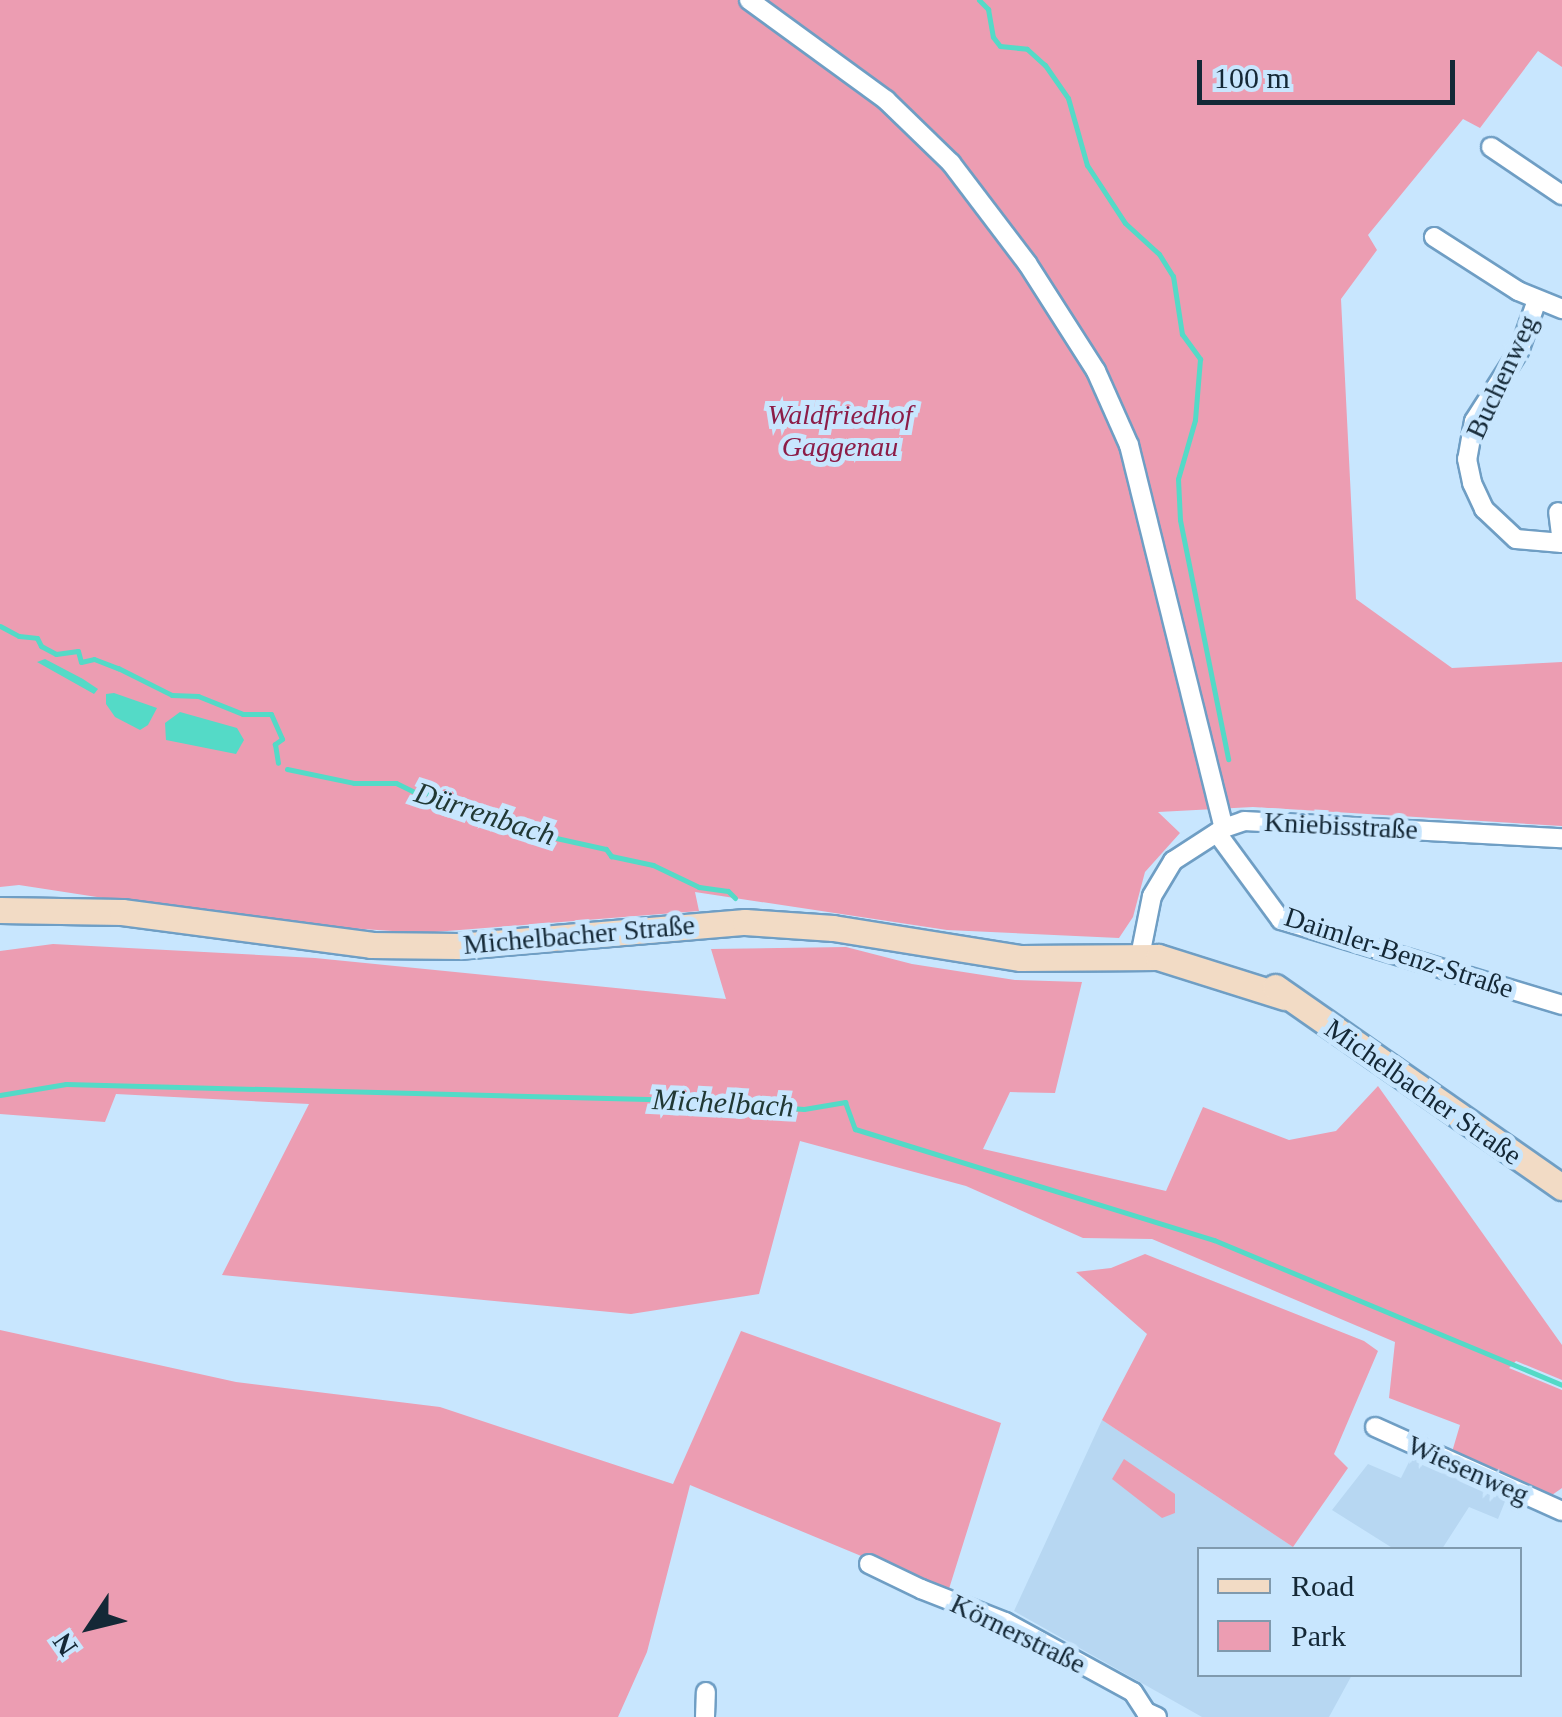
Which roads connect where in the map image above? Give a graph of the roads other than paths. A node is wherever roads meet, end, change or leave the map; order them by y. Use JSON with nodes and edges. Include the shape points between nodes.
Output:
{"nodes":[{"id":1,"x":749,"y":0,"type":"edge"},
{"id":2,"x":1491,"y":146,"type":"dead end"},
{"id":3,"x":1562,"y":195,"type":"edge"},
{"id":4,"x":1434,"y":237,"type":"dead end"},
{"id":5,"x":1537,"y":300,"type":"junction"},
{"id":6,"x":1562,"y":310,"type":"edge"},
{"id":7,"x":1558,"y":512,"type":"dead end"},
{"id":8,"x":1221,"y":830,"type":"junction"},
{"id":9,"x":1562,"y":838,"type":"edge"},
{"id":10,"x":0,"y":910,"type":"edge"},
{"id":11,"x":1149,"y":957,"type":"junction"},
{"id":12,"x":1562,"y":1006,"type":"edge"},
{"id":13,"x":1562,"y":1187,"type":"edge"},
{"id":14,"x":1375,"y":1428,"type":"dead end"},
{"id":15,"x":1562,"y":1511,"type":"edge"},
{"id":16,"x":869,"y":1564,"type":"dead end"},
{"id":17,"x":706,"y":1692,"type":"dead end"},
{"id":18,"x":706,"y":1717,"type":"edge"},
{"id":19,"x":1157,"y":1717,"type":"edge"}],
"edges":[{"from":1,"to":8,"type":"street","via":[[886,100],[951,163],[1027,262],[1096,370],[1129,445]]},
{"from":2,"to":3,"type":"street"},
{"from":4,"to":5,"type":"street"},
{"from":5,"to":6,"type":"street"},
{"from":5,"to":7,"type":"street","name":"Buchenweg","via":[[1518,351],[1474,422],[1467,459],[1484,509],[1516,538],[1562,543]]},
{"from":8,"to":9,"type":"street","name":"Kniebisstraße","via":[[1269,820]]},
{"from":8,"to":11,"type":"street","name":"Kniebisstraße","via":[[1188,849],[1152,896]]},
{"from":8,"to":12,"type":"street","name":"Daimler-Benz-Straße","via":[[1281,920]]},
{"from":10,"to":11,"type":"main road","name":"Michelbacher Straße","via":[[122,912],[371,944],[458,946],[745,922],[833,928],[1021,958]]},
{"from":11,"to":13,"type":"main road","name":"Michelbacher Straße","via":[[1179,950],[1264,974],[1285,997]]},
{"from":14,"to":15,"type":"street","name":"Wiesenweg"},
{"from":16,"to":19,"type":"street","name":"Körnerstraße","via":[[1005,1622],[1133,1692]]},
{"from":17,"to":18,"type":"street"}]}
